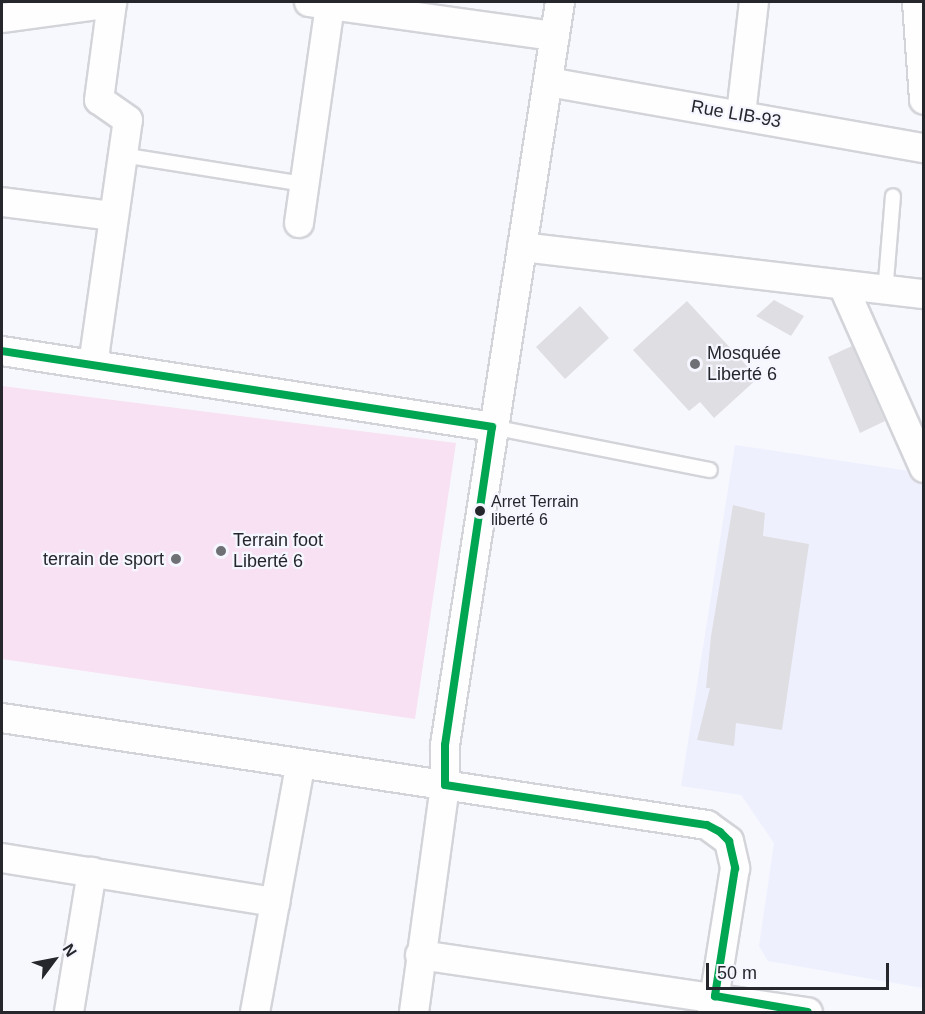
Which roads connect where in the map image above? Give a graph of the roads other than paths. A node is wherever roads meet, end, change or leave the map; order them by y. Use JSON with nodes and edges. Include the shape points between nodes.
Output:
{"nodes":[{"id":1,"x":112,"y":2,"type":"edge"},
{"id":2,"x":560,"y":2,"type":"edge"},
{"id":3,"x":753,"y":2,"type":"edge"},
{"id":4,"x":917,"y":2,"type":"edge"},
{"id":5,"x":320,"y":3,"type":"edge"},
{"id":6,"x":400,"y":8,"type":"edge"},
{"id":7,"x":2,"y":18,"type":"edge"},
{"id":8,"x":555,"y":36,"type":"junction"},
{"id":9,"x":548,"y":82,"type":"junction"},
{"id":10,"x":924,"y":100,"type":"edge"},
{"id":11,"x":741,"y":114,"type":"junction"},
{"id":12,"x":924,"y":148,"type":"edge"},
{"id":13,"x":122,"y":155,"type":"junction"},
{"id":14,"x":304,"y":184,"type":"junction"},
{"id":15,"x":892,"y":195,"type":"dead end"},
{"id":16,"x":2,"y":202,"type":"edge"},
{"id":17,"x":113,"y":216,"type":"junction"},
{"id":18,"x":299,"y":223,"type":"dead end"},
{"id":19,"x":522,"y":248,"type":"junction"},
{"id":20,"x":844,"y":288,"type":"junction"},
{"id":21,"x":885,"y":293,"type":"junction"},
{"id":22,"x":924,"y":294,"type":"edge"},
{"id":23,"x":2,"y":351,"type":"edge"},
{"id":24,"x":93,"y":365,"type":"junction"},
{"id":25,"x":492,"y":427,"type":"junction"},
{"id":26,"x":924,"y":468,"type":"edge"},
{"id":27,"x":710,"y":470,"type":"dead end"},
{"id":28,"x":2,"y":717,"type":"edge"},
{"id":29,"x":300,"y":766,"type":"junction"},
{"id":30,"x":445,"y":785,"type":"junction"},
{"id":31,"x":2,"y":858,"type":"edge"},
{"id":32,"x":92,"y":872,"type":"junction"},
{"id":33,"x":275,"y":902,"type":"junction"},
{"id":34,"x":420,"y":955,"type":"junction"},
{"id":35,"x":714,"y":1004,"type":"edge"},
{"id":36,"x":69,"y":1012,"type":"edge"},
{"id":37,"x":255,"y":1012,"type":"edge"},
{"id":38,"x":414,"y":1012,"type":"edge"},
{"id":39,"x":808,"y":1012,"type":"edge"}],
"edges":[{"from":1,"to":7,"type":"street"},
{"from":1,"to":13,"type":"street","via":[[99,100],[126,115]]},
{"from":2,"to":8,"type":"street"},
{"from":3,"to":11,"type":"street"},
{"from":4,"to":10,"type":"street"},
{"from":5,"to":6,"type":"street"},
{"from":5,"to":14,"type":"street"},
{"from":6,"to":8,"type":"street"},
{"from":8,"to":9,"type":"street"},
{"from":9,"to":11,"type":"street","name":"Rue LIB-93"},
{"from":9,"to":19,"type":"street"},
{"from":11,"to":12,"type":"street","name":"Rue LIB-93"},
{"from":13,"to":14,"type":"lane"},
{"from":13,"to":17,"type":"street"},
{"from":14,"to":18,"type":"street"},
{"from":15,"to":21,"type":"lane"},
{"from":16,"to":17,"type":"street"},
{"from":17,"to":24,"type":"street"},
{"from":19,"to":20,"type":"street"},
{"from":19,"to":25,"type":"street"},
{"from":20,"to":21,"type":"street"},
{"from":20,"to":26,"type":"street"},
{"from":21,"to":22,"type":"street"},
{"from":23,"to":24,"type":"street"},
{"from":24,"to":25,"type":"street"},
{"from":25,"to":27,"type":"lane"},
{"from":25,"to":30,"type":"street","via":[[446,745]]},
{"from":28,"to":29,"type":"street"},
{"from":29,"to":30,"type":"street"},
{"from":29,"to":33,"type":"street"},
{"from":30,"to":34,"type":"street"},
{"from":30,"to":35,"type":"street","via":[[707,825],[720,832],[729,841],[735,868]]},
{"from":31,"to":32,"type":"street"},
{"from":32,"to":33,"type":"street"},
{"from":32,"to":36,"type":"street"},
{"from":33,"to":37,"type":"street"},
{"from":34,"to":35,"type":"street"},
{"from":34,"to":38,"type":"street"},
{"from":35,"to":39,"type":"street"}]}
